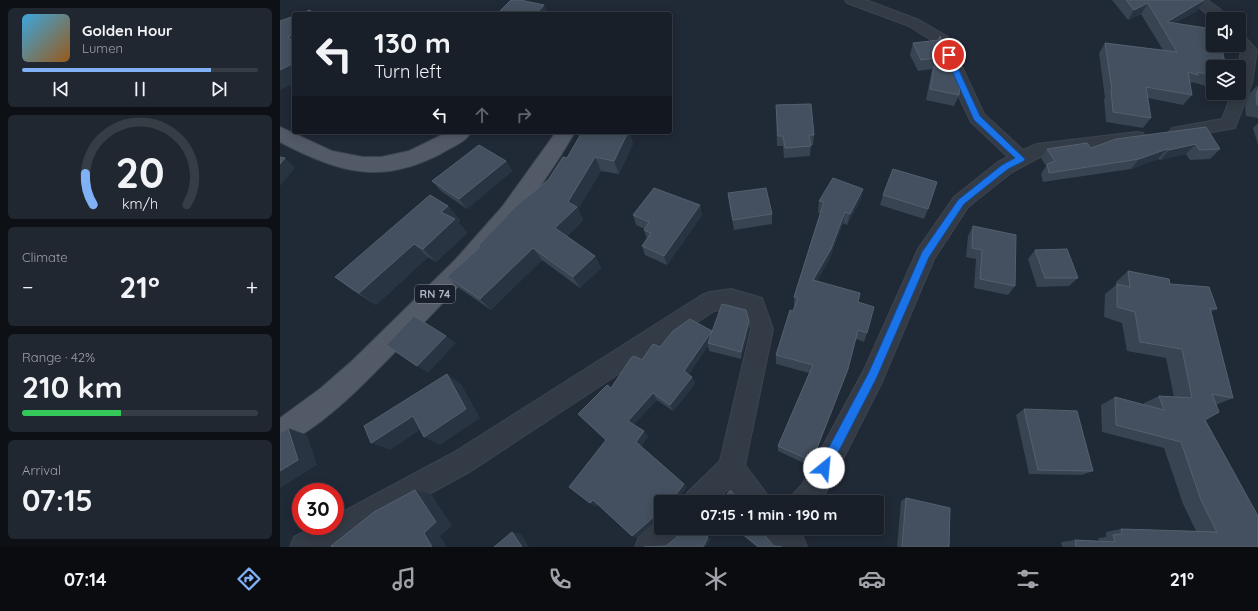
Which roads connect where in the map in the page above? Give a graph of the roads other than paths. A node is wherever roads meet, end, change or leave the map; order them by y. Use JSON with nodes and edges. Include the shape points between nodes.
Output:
{"nodes":[{"id":1,"x":852,"y":0,"type":"edge"},
{"id":2,"x":1197,"y":0,"type":"edge"},
{"id":3,"x":1215,"y":12,"type":"edge"},
{"id":4,"x":1249,"y":47,"type":"edge"},
{"id":5,"x":280,"y":134,"type":"edge"},
{"id":6,"x":459,"y":134,"type":"edge"},
{"id":7,"x":565,"y":134,"type":"edge"},
{"id":8,"x":1021,"y":159,"type":"junction"},
{"id":9,"x":280,"y":433,"type":"edge"},
{"id":10,"x":731,"y":468,"type":"junction"},
{"id":11,"x":703,"y":495,"type":"edge"},
{"id":12,"x":752,"y":495,"type":"edge"},
{"id":13,"x":810,"y":495,"type":"edge"},
{"id":14,"x":662,"y":535,"type":"edge"},
{"id":15,"x":304,"y":547,"type":"edge"},
{"id":16,"x":649,"y":547,"type":"edge"}],
"edges":[{"from":1,"to":8,"type":"street","via":[[914,23],[943,40],[977,118]]},
{"from":2,"to":3,"type":"street"},
{"from":4,"to":8,"type":"street","via":[[1244,83],[1229,124],[1037,151]]},
{"from":5,"to":6,"type":"main road","via":[[340,161],[378,165],[422,155]]},
{"from":7,"to":9,"type":"main road","number":"RN 74","via":[[507,216],[472,258],[344,385]]},
{"from":8,"to":13,"type":"street","via":[[1005,167],[961,202],[925,255],[872,376]]},
{"from":10,"to":11,"type":"street"},
{"from":10,"to":12,"type":"street"},
{"from":10,"to":15,"type":"street","via":[[762,329],[754,305],[731,298],[710,302],[462,462]]},
{"from":14,"to":16,"type":"street"}]}
